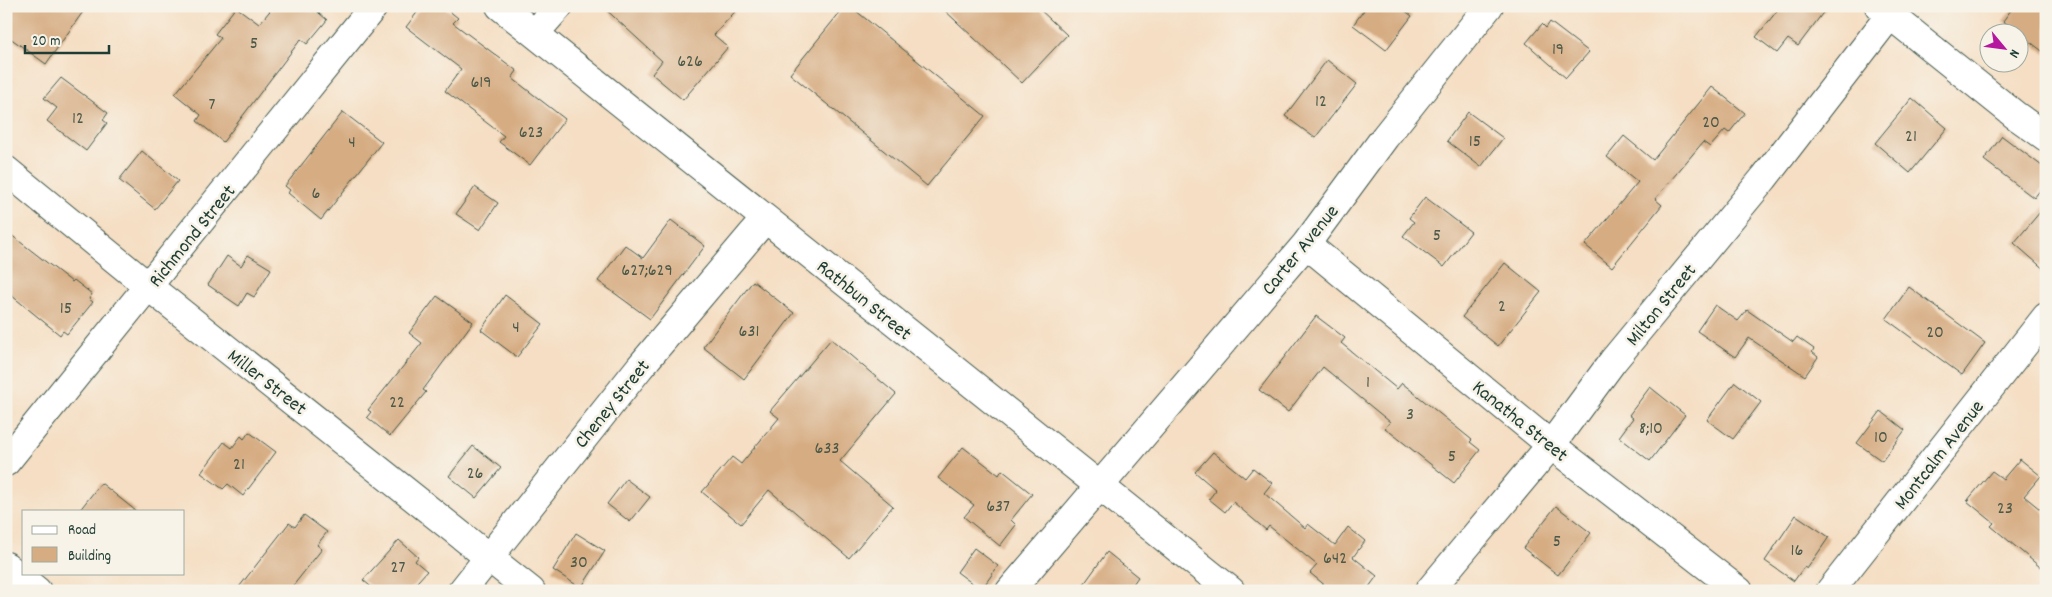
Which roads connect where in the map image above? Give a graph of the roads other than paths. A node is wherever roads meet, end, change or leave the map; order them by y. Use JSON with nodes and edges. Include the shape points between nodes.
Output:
{"nodes":[{"id":1,"x":374,"y":6,"type":"edge"},
{"id":2,"x":500,"y":6,"type":"edge"},
{"id":3,"x":559,"y":6,"type":"edge"},
{"id":4,"x":1490,"y":6,"type":"edge"},
{"id":5,"x":1884,"y":11,"type":"edge"},
{"id":6,"x":535,"y":33,"type":"junction"},
{"id":7,"x":2046,"y":137,"type":"edge"},
{"id":8,"x":6,"y":170,"type":"edge"},
{"id":9,"x":766,"y":219,"type":"junction"},
{"id":10,"x":1306,"y":244,"type":"junction"},
{"id":11,"x":149,"y":287,"type":"junction"},
{"id":12,"x":2046,"y":317,"type":"edge"},
{"id":13,"x":1551,"y":445,"type":"junction"},
{"id":14,"x":6,"y":462,"type":"edge"},
{"id":15,"x":1100,"y":485,"type":"junction"},
{"id":16,"x":489,"y":557,"type":"junction"},
{"id":17,"x":6,"y":566,"type":"edge"},
{"id":18,"x":37,"y":591,"type":"edge"},
{"id":19,"x":462,"y":591,"type":"edge"},
{"id":20,"x":531,"y":591,"type":"edge"},
{"id":21,"x":1010,"y":591,"type":"edge"},
{"id":22,"x":1230,"y":591,"type":"edge"},
{"id":23,"x":1429,"y":591,"type":"edge"},
{"id":24,"x":1739,"y":591,"type":"edge"},
{"id":25,"x":1830,"y":591,"type":"edge"}],
"edges":[{"from":1,"to":11,"type":"street","name":"Richmond Street"},
{"from":2,"to":6,"type":"street","name":"Rathbun Street"},
{"from":3,"to":6,"type":"street"},
{"from":4,"to":10,"type":"street","name":"Carter Avenue","via":[[1385,137]]},
{"from":5,"to":7,"type":"street"},
{"from":5,"to":13,"type":"street","name":"Milton Street","via":[[1764,178],[1613,361]]},
{"from":6,"to":9,"type":"street","name":"Rathbun Street"},
{"from":8,"to":11,"type":"street","name":"Miller Street"},
{"from":9,"to":15,"type":"street","name":"Rathbun Street"},
{"from":9,"to":16,"type":"street","name":"Cheney Street","via":[[640,367]]},
{"from":10,"to":13,"type":"street","name":"Kanatha Street"},
{"from":10,"to":15,"type":"street","name":"Carter Avenue"},
{"from":11,"to":14,"type":"street","name":"Richmond Street"},
{"from":11,"to":16,"type":"street","name":"Miller Street"},
{"from":12,"to":25,"type":"street","name":"Montcalm Avenue"},
{"from":13,"to":23,"type":"street","name":"Milton Street"},
{"from":13,"to":24,"type":"street","name":"Kanatha Street"},
{"from":15,"to":21,"type":"street","name":"Carter Avenue"},
{"from":15,"to":22,"type":"street","name":"Rathbun Street"},
{"from":16,"to":19,"type":"street","name":"Cheney Street"},
{"from":16,"to":20,"type":"street","name":"Miller Street"},
{"from":17,"to":18,"type":"street"}]}
